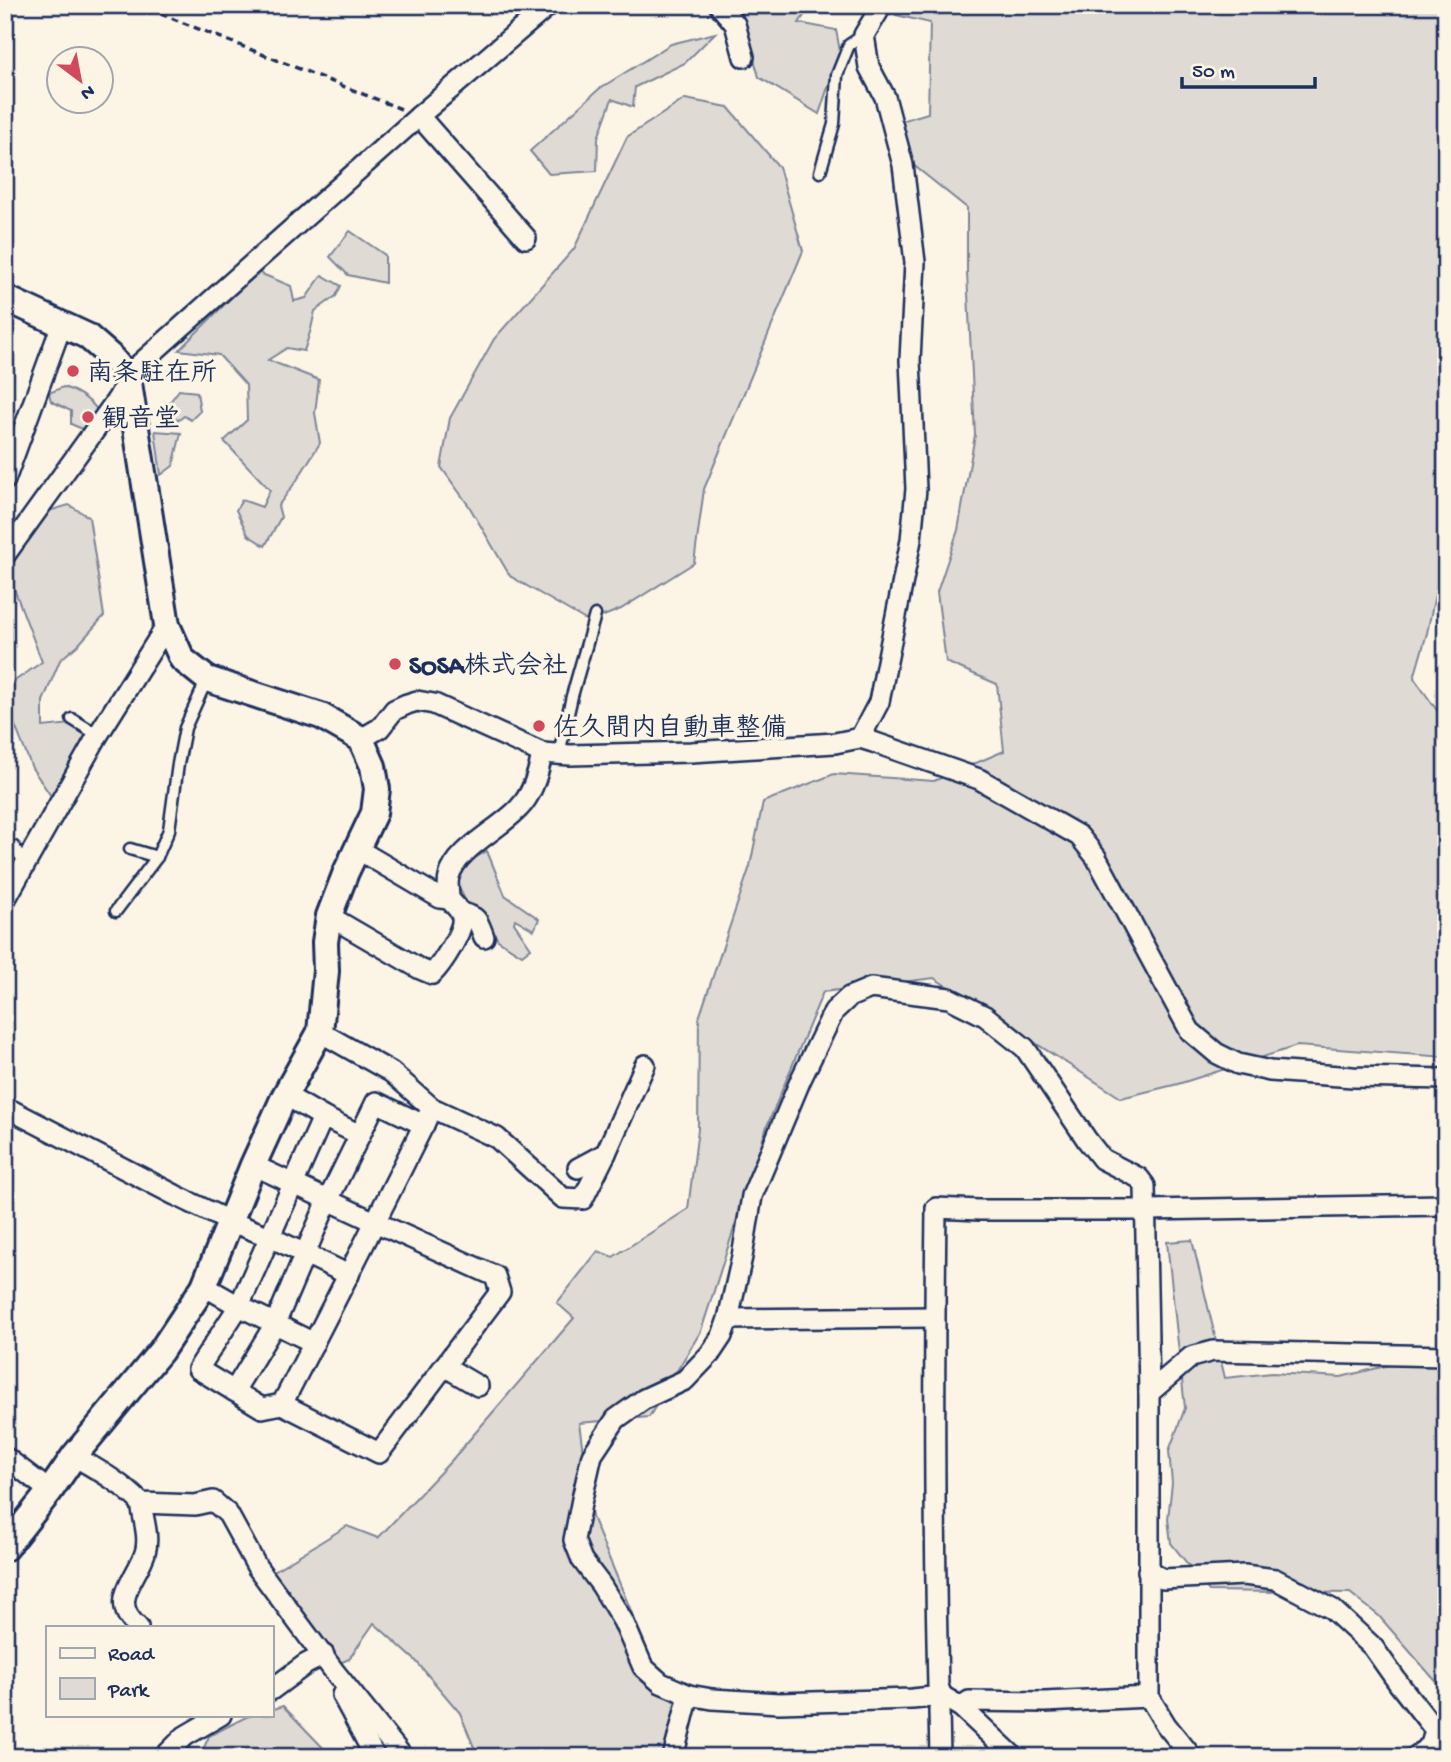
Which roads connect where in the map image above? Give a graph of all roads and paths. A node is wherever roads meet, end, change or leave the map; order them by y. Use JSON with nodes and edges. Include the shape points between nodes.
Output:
{"nodes":[{"id":1,"x":138,"y":5,"type":"edge"},
{"id":2,"x":549,"y":5,"type":"edge"},
{"id":3,"x":719,"y":5,"type":"edge"},
{"id":4,"x":882,"y":5,"type":"edge"},
{"id":5,"x":864,"y":35,"type":"junction"},
{"id":6,"x":744,"y":57,"type":"dead end"},
{"id":7,"x":419,"y":116,"type":"junction"},
{"id":8,"x":820,"y":172,"type":"dead end"},
{"id":9,"x":526,"y":238,"type":"dead end"},
{"id":10,"x":5,"y":298,"type":"edge"},
{"id":11,"x":62,"y":324,"type":"junction"},
{"id":12,"x":128,"y":377,"type":"junction"},
{"id":13,"x":5,"y":481,"type":"edge"},
{"id":14,"x":5,"y":555,"type":"edge"},
{"id":15,"x":595,"y":615,"type":"dead end"},
{"id":16,"x":167,"y":625,"type":"junction"},
{"id":17,"x":207,"y":679,"type":"junction"},
{"id":18,"x":72,"y":719,"type":"dead end"},
{"id":19,"x":98,"y":735,"type":"junction"},
{"id":20,"x":860,"y":738,"type":"junction"},
{"id":21,"x":361,"y":739,"type":"junction"},
{"id":22,"x":550,"y":753,"type":"junction"},
{"id":23,"x":14,"y":847,"type":"dead end"},
{"id":24,"x":130,"y":849,"type":"dead end"},
{"id":25,"x":357,"y":849,"type":"junction"},
{"id":26,"x":157,"y":857,"type":"junction"},
{"id":27,"x":26,"y":864,"type":"junction"},
{"id":28,"x":5,"y":900,"type":"edge"},
{"id":29,"x":455,"y":906,"type":"junction"},
{"id":30,"x":116,"y":911,"type":"dead end"},
{"id":31,"x":329,"y":916,"type":"junction"},
{"id":32,"x":484,"y":937,"type":"dead end"},
{"id":33,"x":320,"y":1032,"type":"junction"},
{"id":34,"x":645,"y":1065,"type":"dead end"},
{"id":35,"x":1446,"y":1079,"type":"edge"},
{"id":36,"x":285,"y":1095,"type":"junction"},
{"id":37,"x":5,"y":1107,"type":"edge"},
{"id":38,"x":428,"y":1116,"type":"junction"},
{"id":39,"x":323,"y":1117,"type":"junction"},
{"id":40,"x":360,"y":1135,"type":"junction"},
{"id":41,"x":606,"y":1153,"type":"junction"},
{"id":42,"x":253,"y":1165,"type":"junction"},
{"id":43,"x":578,"y":1168,"type":"dead end"},
{"id":44,"x":293,"y":1184,"type":"junction"},
{"id":45,"x":328,"y":1200,"type":"junction"},
{"id":46,"x":1446,"y":1205,"type":"edge"},
{"id":47,"x":1146,"y":1210,"type":"junction"},
{"id":48,"x":229,"y":1222,"type":"junction"},
{"id":49,"x":375,"y":1222,"type":"junction"},
{"id":50,"x":270,"y":1237,"type":"junction"},
{"id":51,"x":305,"y":1254,"type":"junction"},
{"id":52,"x":349,"y":1275,"type":"junction"},
{"id":53,"x":204,"y":1286,"type":"junction"},
{"id":54,"x":239,"y":1306,"type":"junction"},
{"id":55,"x":934,"y":1317,"type":"junction"},
{"id":56,"x":728,"y":1319,"type":"junction"},
{"id":57,"x":275,"y":1324,"type":"junction"},
{"id":58,"x":314,"y":1343,"type":"junction"},
{"id":59,"x":1446,"y":1356,"type":"edge"},
{"id":60,"x":444,"y":1366,"type":"junction"},
{"id":61,"x":478,"y":1386,"type":"dead end"},
{"id":62,"x":234,"y":1391,"type":"junction"},
{"id":63,"x":1149,"y":1393,"type":"junction"},
{"id":64,"x":282,"y":1404,"type":"junction"},
{"id":65,"x":74,"y":1456,"type":"junction"},
{"id":66,"x":5,"y":1457,"type":"edge"},
{"id":67,"x":50,"y":1491,"type":"junction"},
{"id":68,"x":141,"y":1503,"type":"junction"},
{"id":69,"x":5,"y":1548,"type":"edge"},
{"id":70,"x":1148,"y":1571,"type":"junction"},
{"id":71,"x":137,"y":1626,"type":"edge"},
{"id":72,"x":329,"y":1663,"type":"junction"},
{"id":73,"x":273,"y":1689,"type":"edge"},
{"id":74,"x":689,"y":1695,"type":"junction"},
{"id":75,"x":942,"y":1696,"type":"junction"},
{"id":76,"x":1149,"y":1697,"type":"junction"},
{"id":77,"x":961,"y":1707,"type":"junction"},
{"id":78,"x":219,"y":1716,"type":"edge"},
{"id":79,"x":373,"y":1753,"type":"dead end"},
{"id":80,"x":678,"y":1754,"type":"edge"},
{"id":81,"x":164,"y":1757,"type":"edge"},
{"id":82,"x":403,"y":1757,"type":"edge"},
{"id":83,"x":940,"y":1757,"type":"edge"},
{"id":84,"x":1014,"y":1757,"type":"edge"},
{"id":85,"x":1192,"y":1757,"type":"edge"},
{"id":86,"x":1415,"y":1757,"type":"edge"}],
"edges":[{"from":1,"to":7,"type":"path"},
{"from":2,"to":7,"type":"street"},
{"from":3,"to":6,"type":"street","via":[[735,24]]},
{"from":4,"to":5,"type":"street"},
{"from":5,"to":8,"type":"lane","via":[[849,45],[837,75],[834,124]]},
{"from":5,"to":20,"type":"street","via":[[869,66],[885,97],[903,165],[915,262],[909,360],[916,489],[911,540],[879,702]]},
{"from":7,"to":9,"type":"street"},
{"from":7,"to":12,"type":"street"},
{"from":10,"to":11,"type":"street"},
{"from":11,"to":12,"type":"street","via":[[87,336]]},
{"from":11,"to":13,"type":"street"},
{"from":12,"to":14,"type":"street","via":[[118,398]]},
{"from":12,"to":16,"type":"street"},
{"from":15,"to":22,"type":"lane"},
{"from":16,"to":17,"type":"street","via":[[182,659]]},
{"from":16,"to":19,"type":"street"},
{"from":17,"to":21,"type":"street","via":[[321,716]]},
{"from":17,"to":26,"type":"lane","via":[[184,728],[169,830]]},
{"from":18,"to":19,"type":"lane"},
{"from":19,"to":27,"type":"street"},
{"from":20,"to":22,"type":"street","via":[[691,752]]},
{"from":20,"to":35,"type":"street","via":[[979,779],[1079,836],[1096,857],[1190,1031],[1216,1053],[1270,1071]]},
{"from":21,"to":22,"type":"street","via":[[380,728],[394,710],[417,701]]},
{"from":21,"to":25,"type":"street","via":[[373,765],[377,789],[374,813]]},
{"from":22,"to":29,"type":"street","via":[[540,764],[522,806],[456,861],[449,877]]},
{"from":23,"to":27,"type":"lane"},
{"from":24,"to":26,"type":"lane"},
{"from":25,"to":29,"type":"street"},
{"from":25,"to":31,"type":"street"},
{"from":26,"to":30,"type":"lane"},
{"from":27,"to":28,"type":"street"},
{"from":29,"to":31,"type":"street","via":[[463,921],[460,930],[432,974]]},
{"from":29,"to":32,"type":"street","via":[[473,915]]},
{"from":31,"to":33,"type":"street"},
{"from":33,"to":36,"type":"street"},
{"from":33,"to":38,"type":"street","via":[[391,1072]]},
{"from":34,"to":41,"type":"street"},
{"from":36,"to":39,"type":"street"},
{"from":36,"to":42,"type":"street"},
{"from":37,"to":48,"type":"street"},
{"from":38,"to":40,"type":"street","via":[[376,1102]]},
{"from":38,"to":41,"type":"street","via":[[497,1138],[563,1198],[583,1199]]},
{"from":38,"to":49,"type":"street"},
{"from":39,"to":40,"type":"street"},
{"from":39,"to":44,"type":"street"},
{"from":40,"to":45,"type":"street"},
{"from":41,"to":43,"type":"street"},
{"from":42,"to":44,"type":"street"},
{"from":42,"to":48,"type":"street"},
{"from":44,"to":45,"type":"street"},
{"from":44,"to":50,"type":"street"},
{"from":45,"to":49,"type":"street"},
{"from":45,"to":51,"type":"street"},
{"from":46,"to":47,"type":"street"},
{"from":47,"to":55,"type":"street","via":[[936,1208]]},
{"from":47,"to":56,"type":"street","via":[[1145,1186],[1139,1178],[1102,1159],[1025,1048],[985,1016],[949,998],[871,988],[849,997],[834,1011],[801,1079],[752,1196]]},
{"from":47,"to":63,"type":"street"},
{"from":48,"to":50,"type":"street"},
{"from":48,"to":53,"type":"street"},
{"from":49,"to":52,"type":"street"},
{"from":49,"to":60,"type":"street","via":[[495,1276],[500,1292]]},
{"from":50,"to":51,"type":"street"},
{"from":50,"to":54,"type":"street"},
{"from":51,"to":52,"type":"street"},
{"from":51,"to":57,"type":"street"},
{"from":52,"to":58,"type":"street"},
{"from":53,"to":54,"type":"street"},
{"from":53,"to":65,"type":"street","via":[[161,1351]]},
{"from":54,"to":57,"type":"street"},
{"from":54,"to":62,"type":"street","via":[[198,1369]]},
{"from":55,"to":56,"type":"street"},
{"from":55,"to":75,"type":"street","via":[[938,1686]]},
{"from":56,"to":74,"type":"street","via":[[710,1354],[685,1380],[644,1399],[616,1419],[592,1455],[574,1540],[582,1560],[623,1621],[643,1667]]},
{"from":57,"to":58,"type":"street"},
{"from":57,"to":62,"type":"street"},
{"from":58,"to":64,"type":"street"},
{"from":59,"to":63,"type":"street","via":[[1213,1351],[1191,1357]]},
{"from":60,"to":61,"type":"street"},
{"from":60,"to":64,"type":"street","via":[[379,1453]]},
{"from":62,"to":64,"type":"street","via":[[262,1408]]},
{"from":63,"to":70,"type":"street"},
{"from":65,"to":67,"type":"street"},
{"from":65,"to":68,"type":"street","via":[[112,1478]]},
{"from":66,"to":67,"type":"street"},
{"from":67,"to":69,"type":"street"},
{"from":68,"to":71,"type":"street","via":[[146,1551],[125,1595],[125,1609]]},
{"from":68,"to":72,"type":"street","via":[[213,1501],[221,1507],[257,1567]]},
{"from":70,"to":76,"type":"street"},
{"from":70,"to":86,"type":"street","via":[[1163,1579],[1244,1575],[1275,1579],[1332,1609],[1373,1647],[1436,1730],[1431,1745]]},
{"from":72,"to":73,"type":"street","via":[[306,1664]]},
{"from":72,"to":79,"type":"street"},
{"from":72,"to":82,"type":"street"},
{"from":74,"to":75,"type":"street","via":[[779,1703]]},
{"from":74,"to":80,"type":"street"},
{"from":75,"to":77,"type":"street"},
{"from":75,"to":83,"type":"street"},
{"from":76,"to":77,"type":"street","via":[[968,1701]]},
{"from":76,"to":85,"type":"street"},
{"from":77,"to":84,"type":"street"},
{"from":78,"to":81,"type":"street","via":[[184,1735]]}]}
